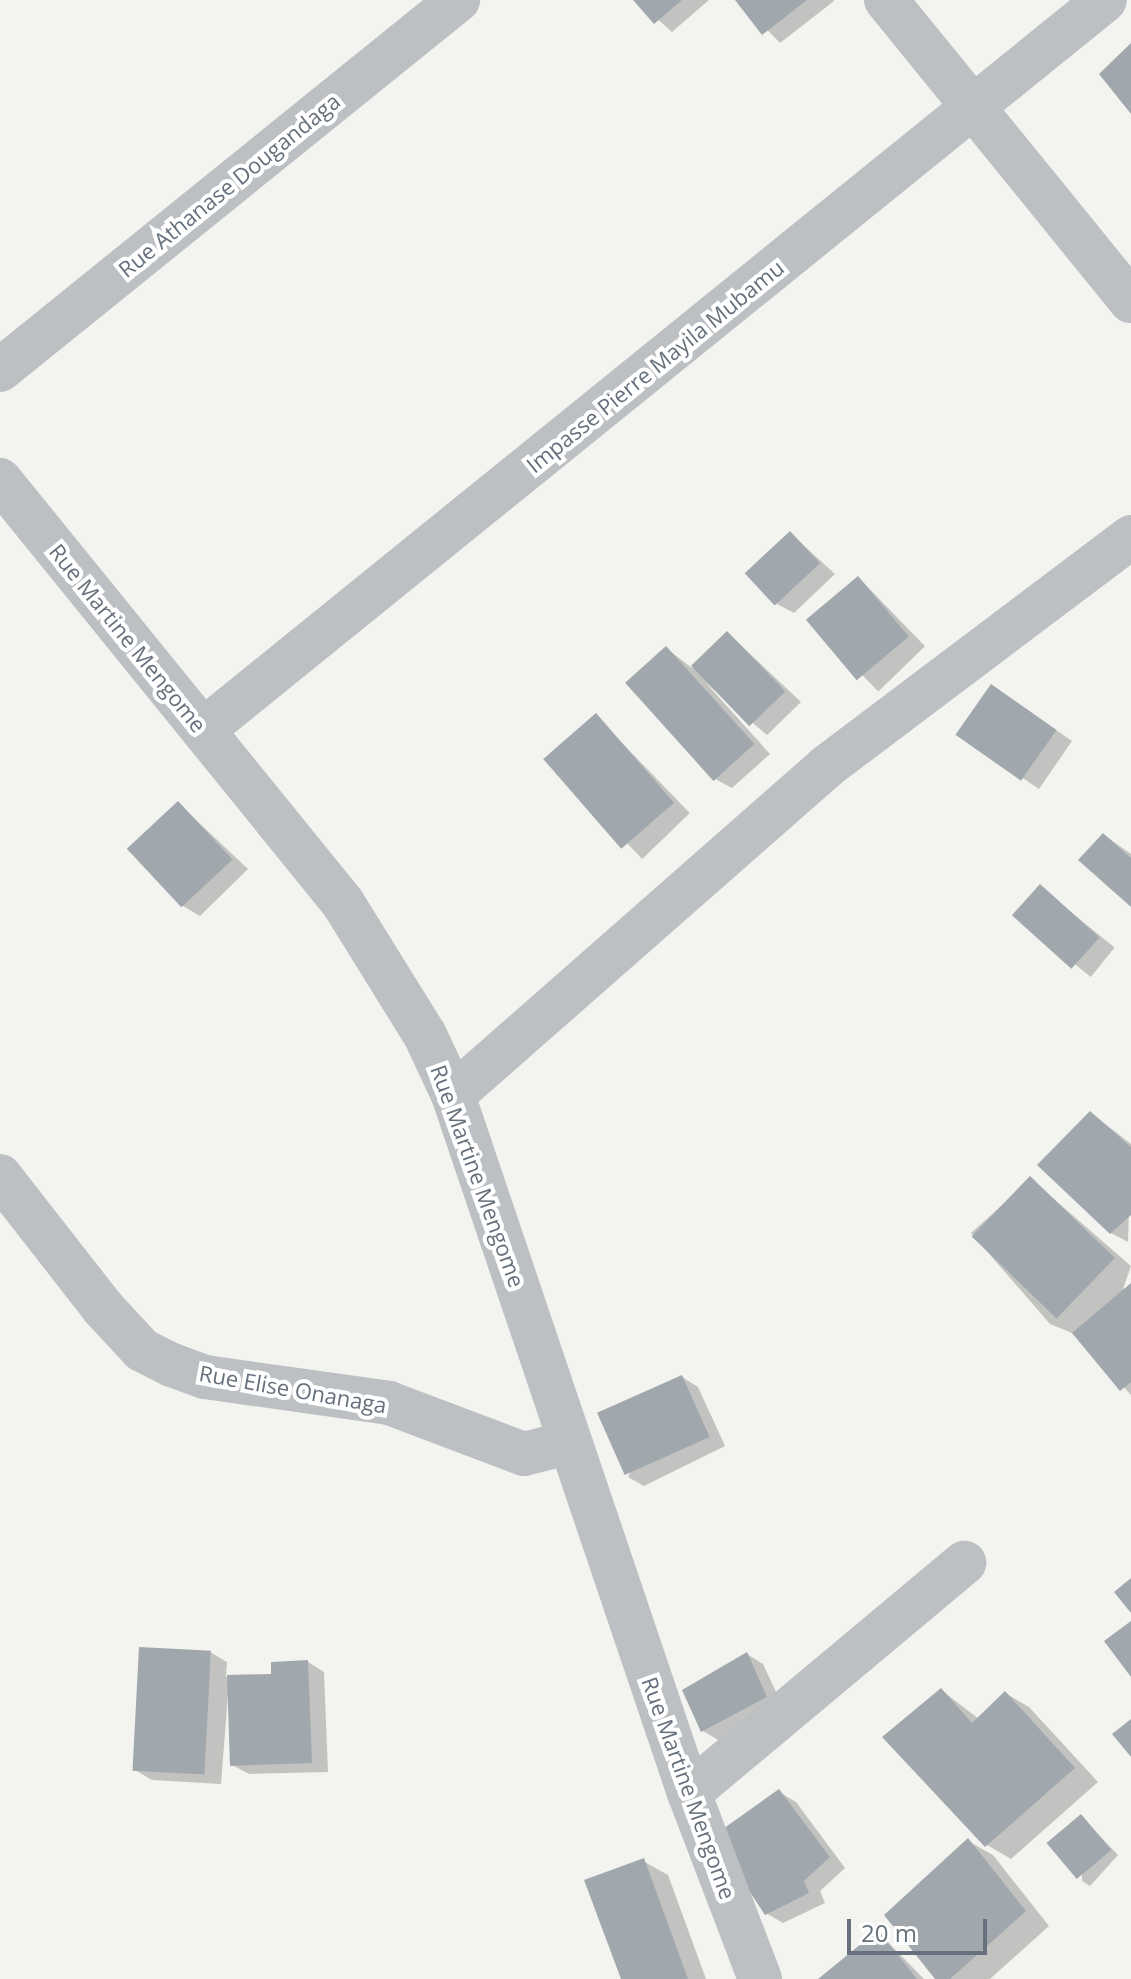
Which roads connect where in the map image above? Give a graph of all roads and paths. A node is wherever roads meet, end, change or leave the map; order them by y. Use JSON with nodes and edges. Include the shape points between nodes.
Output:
{"nodes":[{"id":1,"x":458,"y":0,"type":"edge"},
{"id":2,"x":886,"y":0,"type":"edge"},
{"id":3,"x":1105,"y":0,"type":"edge"},
{"id":4,"x":977,"y":107,"type":"junction"},
{"id":5,"x":1131,"y":301,"type":"edge"},
{"id":6,"x":0,"y":370,"type":"edge"},
{"id":7,"x":0,"y":480,"type":"edge"},
{"id":8,"x":1131,"y":537,"type":"edge"},
{"id":9,"x":203,"y":730,"type":"junction"},
{"id":10,"x":453,"y":1095,"type":"junction"},
{"id":11,"x":0,"y":1176,"type":"edge"},
{"id":12,"x":567,"y":1443,"type":"junction"},
{"id":13,"x":964,"y":1563,"type":"dead end"},
{"id":14,"x":689,"y":1793,"type":"junction"},
{"id":15,"x":760,"y":1979,"type":"edge"}],
"edges":[{"from":1,"to":6,"type":"street","name":"Rue Athanase Dougandaga"},
{"from":2,"to":4,"type":"street"},
{"from":3,"to":4,"type":"street","name":"Impasse Pierre Mayila Mubamu"},
{"from":4,"to":5,"type":"street"},
{"from":4,"to":9,"type":"street","name":"Impasse Pierre Mayila Mubamu"},
{"from":7,"to":9,"type":"street","name":"Rue Martine Mengome"},
{"from":8,"to":10,"type":"street","via":[[826,767]]},
{"from":9,"to":10,"type":"street","name":"Rue Martine Mengome","via":[[390,971]]},
{"from":10,"to":12,"type":"street","name":"Rue Martine Mengome"},
{"from":11,"to":12,"type":"street","name":"Rue Elise Onanaga","via":[[103,1308],[142,1350],[172,1365],[205,1377],[389,1403],[524,1454]]},
{"from":12,"to":14,"type":"street","name":"Rue Martine Mengome"},
{"from":13,"to":14,"type":"street"},
{"from":14,"to":15,"type":"street","name":"Rue Martine Mengome"}]}
